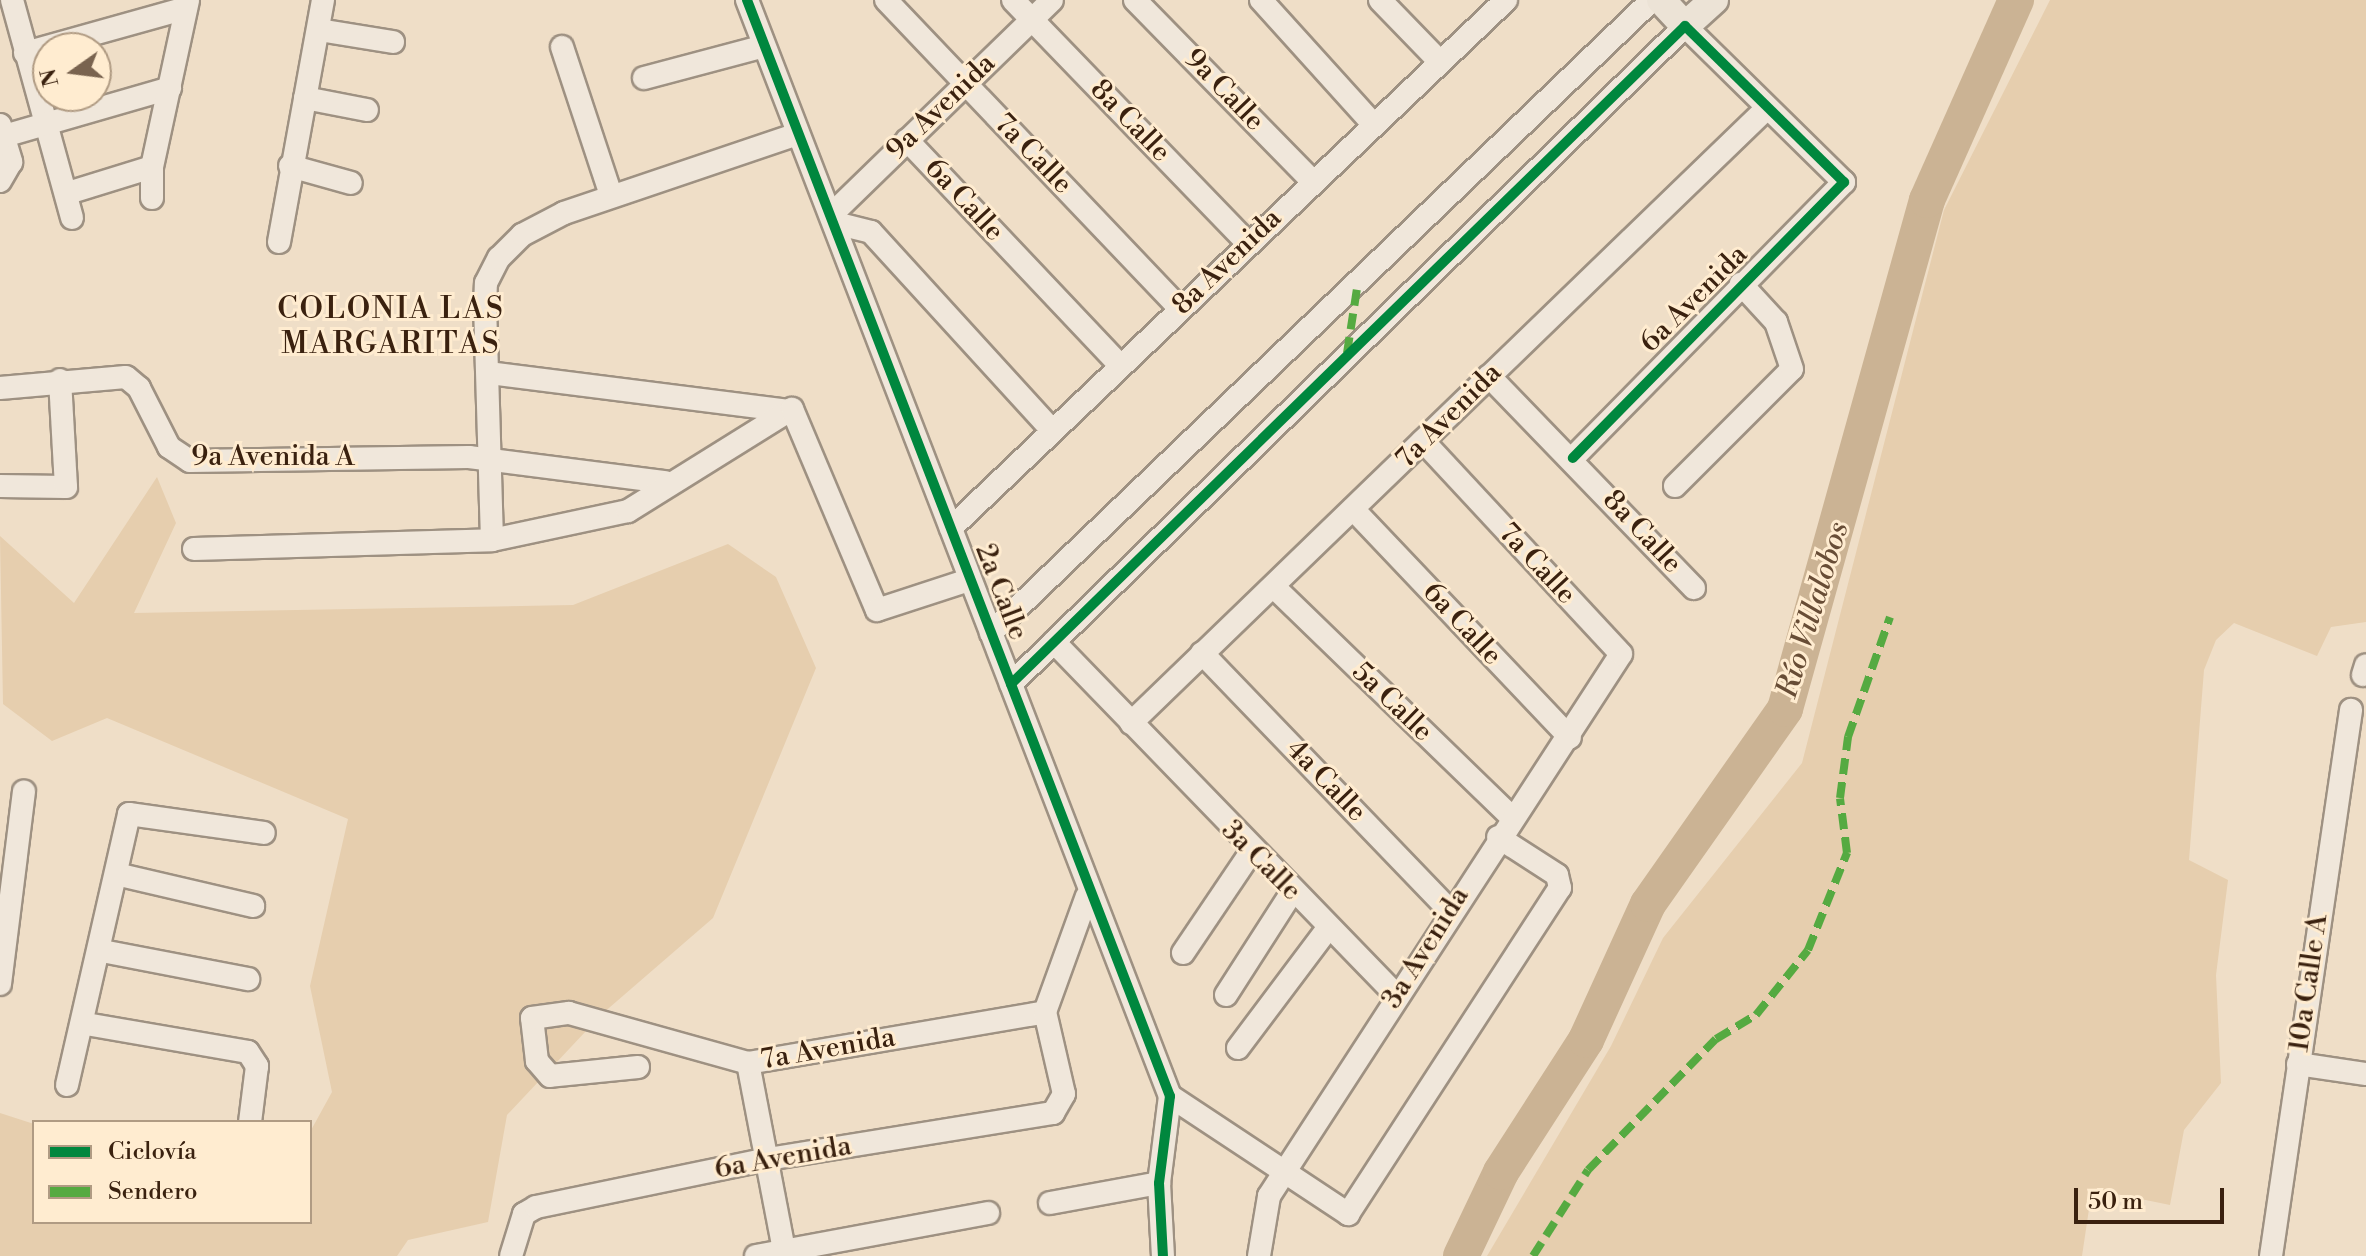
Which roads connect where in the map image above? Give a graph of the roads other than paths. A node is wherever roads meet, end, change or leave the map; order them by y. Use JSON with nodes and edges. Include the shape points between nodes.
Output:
{"nodes":[{"id":1,"x":12,"y":0,"type":"edge"},
{"id":2,"x":323,"y":0,"type":"edge"},
{"id":3,"x":747,"y":0,"type":"edge"},
{"id":4,"x":886,"y":0,"type":"edge"},
{"id":5,"x":1013,"y":0,"type":"edge"},
{"id":6,"x":1052,"y":0,"type":"edge"},
{"id":7,"x":1135,"y":0,"type":"edge"},
{"id":8,"x":1261,"y":0,"type":"edge"},
{"id":9,"x":1380,"y":0,"type":"edge"},
{"id":10,"x":1506,"y":0,"type":"edge"},
{"id":11,"x":1652,"y":0,"type":"edge"},
{"id":12,"x":1661,"y":0,"type":"edge"},
{"id":13,"x":1714,"y":0,"type":"edge"},
{"id":14,"x":187,"y":4,"type":"edge"},
{"id":15,"x":1031,"y":19,"type":"junction"},
{"id":16,"x":1685,"y":26,"type":"junction"},
{"id":17,"x":319,"y":30,"type":"junction"},
{"id":18,"x":393,"y":42,"type":"dead end"},
{"id":19,"x":764,"y":46,"type":"junction"},
{"id":20,"x":562,"y":47,"type":"dead end"},
{"id":21,"x":25,"y":53,"type":"junction"},
{"id":22,"x":1440,"y":62,"type":"junction"},
{"id":23,"x":644,"y":78,"type":"dead end"},
{"id":24,"x":965,"y":83,"type":"junction"},
{"id":25,"x":170,"y":88,"type":"junction"},
{"id":26,"x":305,"y":98,"type":"junction"},
{"id":27,"x":1767,"y":108,"type":"junction"},
{"id":28,"x":367,"y":110,"type":"dead end"},
{"id":29,"x":1373,"y":124,"type":"junction"},
{"id":30,"x":46,"y":125,"type":"junction"},
{"id":31,"x":2,"y":131,"type":"edge"},
{"id":32,"x":798,"y":134,"type":"junction"},
{"id":33,"x":907,"y":140,"type":"junction"},
{"id":34,"x":290,"y":166,"type":"junction"},
{"id":35,"x":152,"y":167,"type":"junction"},
{"id":36,"x":0,"y":181,"type":"edge"},
{"id":37,"x":1312,"y":181,"type":"junction"},
{"id":38,"x":351,"y":183,"type":"dead end"},
{"id":39,"x":68,"y":193,"type":"junction"},
{"id":40,"x":611,"y":195,"type":"junction"},
{"id":41,"x":152,"y":198,"type":"dead end"},
{"id":42,"x":72,"y":218,"type":"dead end"},
{"id":43,"x":833,"y":219,"type":"junction"},
{"id":44,"x":279,"y":242,"type":"dead end"},
{"id":45,"x":1247,"y":242,"type":"junction"},
{"id":46,"x":1741,"y":284,"type":"junction"},
{"id":47,"x":1179,"y":308,"type":"junction"},
{"id":48,"x":1120,"y":365,"type":"junction"},
{"id":49,"x":489,"y":373,"type":"junction"},
{"id":50,"x":1489,"y":376,"type":"junction"},
{"id":51,"x":60,"y":380,"type":"junction"},
{"id":52,"x":0,"y":388,"type":"edge"},
{"id":53,"x":788,"y":411,"type":"junction"},
{"id":54,"x":1052,"y":430,"type":"junction"},
{"id":55,"x":1423,"y":441,"type":"junction"},
{"id":56,"x":1573,"y":458,"type":"junction"},
{"id":57,"x":495,"y":463,"type":"junction"},
{"id":58,"x":665,"y":482,"type":"junction"},
{"id":59,"x":0,"y":486,"type":"edge"},
{"id":60,"x":1675,"y":486,"type":"dead end"},
{"id":61,"x":1353,"y":509,"type":"junction"},
{"id":62,"x":951,"y":528,"type":"junction"},
{"id":63,"x":492,"y":540,"type":"junction"},
{"id":64,"x":194,"y":549,"type":"dead end"},
{"id":65,"x":969,"y":580,"type":"junction"},
{"id":66,"x":1274,"y":587,"type":"junction"},
{"id":67,"x":1694,"y":588,"type":"dead end"},
{"id":68,"x":991,"y":633,"type":"junction"},
{"id":69,"x":1054,"y":642,"type":"junction"},
{"id":70,"x":1619,"y":652,"type":"joint"},
{"id":71,"x":1202,"y":653,"type":"junction"},
{"id":72,"x":1011,"y":684,"type":"junction"},
{"id":73,"x":2351,"y":710,"type":"dead end"},
{"id":74,"x":1131,"y":723,"type":"junction"},
{"id":75,"x":1570,"y":738,"type":"junction"},
{"id":76,"x":24,"y":791,"type":"dead end"},
{"id":77,"x":1510,"y":816,"type":"junction"},
{"id":78,"x":264,"y":833,"type":"dead end"},
{"id":79,"x":1498,"y":837,"type":"junction"},
{"id":80,"x":1251,"y":852,"type":"junction"},
{"id":81,"x":7,"y":862,"type":"edge"},
{"id":82,"x":116,"y":874,"type":"junction"},
{"id":83,"x":1292,"y":892,"type":"junction"},
{"id":84,"x":1087,"y":896,"type":"junction"},
{"id":85,"x":253,"y":906,"type":"dead end"},
{"id":86,"x":1449,"y":910,"type":"junction"},
{"id":87,"x":1328,"y":928,"type":"junction"},
{"id":88,"x":102,"y":951,"type":"junction"},
{"id":89,"x":1183,"y":953,"type":"dead end"},
{"id":90,"x":1,"y":959,"type":"edge"},
{"id":91,"x":248,"y":979,"type":"dead end"},
{"id":92,"x":0,"y":984,"type":"edge"},
{"id":93,"x":1395,"y":994,"type":"junction"},
{"id":94,"x":1226,"y":995,"type":"dead end"},
{"id":95,"x":1045,"y":1012,"type":"junction"},
{"id":96,"x":86,"y":1024,"type":"junction"},
{"id":97,"x":1238,"y":1048,"type":"dead end"},
{"id":98,"x":748,"y":1063,"type":"junction"},
{"id":99,"x":2298,"y":1064,"type":"junction"},
{"id":100,"x":638,"y":1067,"type":"dead end"},
{"id":101,"x":2366,"y":1074,"type":"edge"},
{"id":102,"x":67,"y":1085,"type":"dead end"},
{"id":103,"x":1170,"y":1096,"type":"junction"},
{"id":104,"x":250,"y":1120,"type":"edge"},
{"id":105,"x":768,"y":1159,"type":"junction"},
{"id":106,"x":1285,"y":1176,"type":"junction"},
{"id":107,"x":1159,"y":1183,"type":"junction"},
{"id":108,"x":1050,"y":1203,"type":"dead end"},
{"id":109,"x":988,"y":1213,"type":"dead end"},
{"id":110,"x":784,"y":1253,"type":"edge"},
{"id":111,"x":511,"y":1256,"type":"edge"},
{"id":112,"x":756,"y":1256,"type":"edge"},
{"id":113,"x":1163,"y":1256,"type":"edge"},
{"id":114,"x":1259,"y":1256,"type":"edge"},
{"id":115,"x":2271,"y":1256,"type":"edge"}],
"edges":[{"from":1,"to":21,"type":"street"},
{"from":2,"to":17,"type":"street"},
{"from":3,"to":19,"type":"street","name":"2a Calle"},
{"from":4,"to":24,"type":"street","name":"7a Calle"},
{"from":5,"to":15,"type":"street","name":"8a Calle"},
{"from":6,"to":15,"type":"street","name":"9a Avenida"},
{"from":7,"to":37,"type":"street","name":"9a Calle"},
{"from":8,"to":29,"type":"street"},
{"from":9,"to":22,"type":"street"},
{"from":10,"to":22,"type":"street","name":"8a Avenida"},
{"from":11,"to":68,"type":"street"},
{"from":12,"to":16,"type":"main road"},
{"from":13,"to":16,"type":"main road"},
{"from":14,"to":21,"type":"street"},
{"from":14,"to":25,"type":"street"},
{"from":15,"to":24,"type":"street","name":"9a Avenida"},
{"from":15,"to":45,"type":"street","name":"8a Calle"},
{"from":16,"to":27,"type":"street"},
{"from":16,"to":69,"type":"street"},
{"from":17,"to":18,"type":"street"},
{"from":17,"to":26,"type":"street"},
{"from":19,"to":23,"type":"street"},
{"from":19,"to":32,"type":"street","name":"2a Calle"},
{"from":20,"to":40,"type":"street"},
{"from":21,"to":30,"type":"street"},
{"from":22,"to":29,"type":"street","name":"8a Avenida"},
{"from":24,"to":33,"type":"street","name":"9a Avenida"},
{"from":24,"to":47,"type":"street","name":"7a Calle"},
{"from":25,"to":30,"type":"street"},
{"from":25,"to":35,"type":"street"},
{"from":26,"to":28,"type":"street"},
{"from":26,"to":34,"type":"street"},
{"from":27,"to":46,"type":"street","name":"6a Avenida","via":[[1844,182]]},
{"from":27,"to":50,"type":"street","name":"7a Avenida"},
{"from":29,"to":37,"type":"street","name":"8a Avenida"},
{"from":30,"to":31,"type":"street"},
{"from":30,"to":39,"type":"street"},
{"from":31,"to":36,"type":"street","via":[[11,162]]},
{"from":32,"to":40,"type":"street"},
{"from":32,"to":43,"type":"street","name":"2a Calle"},
{"from":33,"to":43,"type":"street","name":"9a Avenida"},
{"from":33,"to":48,"type":"street","name":"6a Calle"},
{"from":34,"to":38,"type":"street"},
{"from":34,"to":44,"type":"street"},
{"from":35,"to":39,"type":"street"},
{"from":35,"to":41,"type":"street"},
{"from":37,"to":45,"type":"street","name":"8a Avenida"},
{"from":39,"to":42,"type":"street"},
{"from":40,"to":49,"type":"street","via":[[522,235],[486,283]]},
{"from":43,"to":54,"type":"street","via":[[871,232]]},
{"from":43,"to":62,"type":"street","name":"2a Calle"},
{"from":45,"to":47,"type":"street","name":"8a Avenida"},
{"from":46,"to":56,"type":"street","name":"6a Avenida"},
{"from":46,"to":60,"type":"street","via":[[1776,322],[1792,369]]},
{"from":47,"to":48,"type":"street","name":"8a Avenida"},
{"from":48,"to":54,"type":"street","name":"8a Avenida"},
{"from":49,"to":53,"type":"street"},
{"from":49,"to":57,"type":"street"},
{"from":50,"to":55,"type":"street","name":"7a Avenida"},
{"from":50,"to":56,"type":"street","name":"8a Calle"},
{"from":51,"to":52,"type":"street","name":"9a Avenida A"},
{"from":51,"to":57,"type":"street","name":"9a Avenida A","via":[[126,377],[139,388],[169,447],[190,461],[440,456]]},
{"from":51,"to":59,"type":"street","via":[[66,487]]},
{"from":53,"to":58,"type":"street"},
{"from":53,"to":65,"type":"street","via":[[803,421],[877,610]]},
{"from":54,"to":62,"type":"street","name":"8a Avenida"},
{"from":55,"to":61,"type":"street","name":"7a Avenida"},
{"from":55,"to":70,"type":"street","name":"7a Calle"},
{"from":56,"to":67,"type":"street","name":"8a Calle"},
{"from":57,"to":58,"type":"street"},
{"from":57,"to":63,"type":"street"},
{"from":58,"to":63,"type":"street","via":[[628,511]]},
{"from":61,"to":66,"type":"street","name":"7a Avenida"},
{"from":61,"to":75,"type":"street","name":"6a Calle"},
{"from":62,"to":65,"type":"street","name":"2a Calle"},
{"from":63,"to":64,"type":"street"},
{"from":65,"to":68,"type":"street","name":"2a Calle"},
{"from":66,"to":71,"type":"street","name":"7a Avenida"},
{"from":66,"to":77,"type":"street","name":"5a Calle"},
{"from":68,"to":72,"type":"street","name":"2a Calle"},
{"from":69,"to":72,"type":"street"},
{"from":69,"to":74,"type":"street","name":"3a Calle"},
{"from":70,"to":75,"type":"street","name":"3a Avenida"},
{"from":71,"to":74,"type":"street","name":"7a Avenida"},
{"from":71,"to":86,"type":"street","name":"4a Calle"},
{"from":72,"to":84,"type":"street","name":"2a Calle"},
{"from":73,"to":99,"type":"street","name":"10a Calle A"},
{"from":74,"to":80,"type":"street","name":"3a Calle"},
{"from":75,"to":77,"type":"street","name":"3a Avenida"},
{"from":76,"to":81,"type":"street"},
{"from":77,"to":79,"type":"street","name":"3a Avenida"},
{"from":78,"to":82,"type":"street","via":[[135,812],[126,818]]},
{"from":79,"to":86,"type":"street","name":"3a Avenida"},
{"from":79,"to":106,"type":"street","via":[[1557,875],[1560,888],[1348,1214]]},
{"from":80,"to":83,"type":"street","name":"3a Calle"},
{"from":80,"to":89,"type":"street"},
{"from":81,"to":90,"type":"street"},
{"from":82,"to":85,"type":"street"},
{"from":82,"to":88,"type":"street"},
{"from":83,"to":87,"type":"street","name":"3a Calle"},
{"from":83,"to":94,"type":"street"},
{"from":84,"to":95,"type":"street"},
{"from":84,"to":103,"type":"street","name":"2a Calle"},
{"from":86,"to":93,"type":"street","name":"3a Avenida"},
{"from":87,"to":93,"type":"street","name":"3a Calle"},
{"from":87,"to":97,"type":"street"},
{"from":88,"to":91,"type":"street"},
{"from":88,"to":96,"type":"street"},
{"from":90,"to":92,"type":"street"},
{"from":93,"to":106,"type":"street","name":"3a Avenida"},
{"from":95,"to":98,"type":"street","name":"7a Avenida"},
{"from":95,"to":105,"type":"street","name":"6a Avenida","via":[[1064,1094],[1053,1113]]},
{"from":96,"to":102,"type":"street"},
{"from":96,"to":104,"type":"street","via":[[248,1052],[257,1066]]},
{"from":98,"to":100,"type":"street","name":"7a Avenida","via":[[569,1013],[532,1018],[541,1069],[550,1076]]},
{"from":98,"to":105,"type":"street"},
{"from":99,"to":101,"type":"street"},
{"from":99,"to":115,"type":"street","name":"10a Calle A"},
{"from":103,"to":106,"type":"street"},
{"from":103,"to":107,"type":"street","name":"2a Calle"},
{"from":105,"to":110,"type":"street"},
{"from":105,"to":111,"type":"street","name":"6a Avenida","via":[[536,1207],[521,1222]]},
{"from":106,"to":114,"type":"street","name":"3a Avenida","via":[[1261,1210]]},
{"from":107,"to":108,"type":"street"},
{"from":107,"to":113,"type":"street","name":"2a Calle"},
{"from":109,"to":110,"type":"street"},
{"from":110,"to":112,"type":"street"}]}
